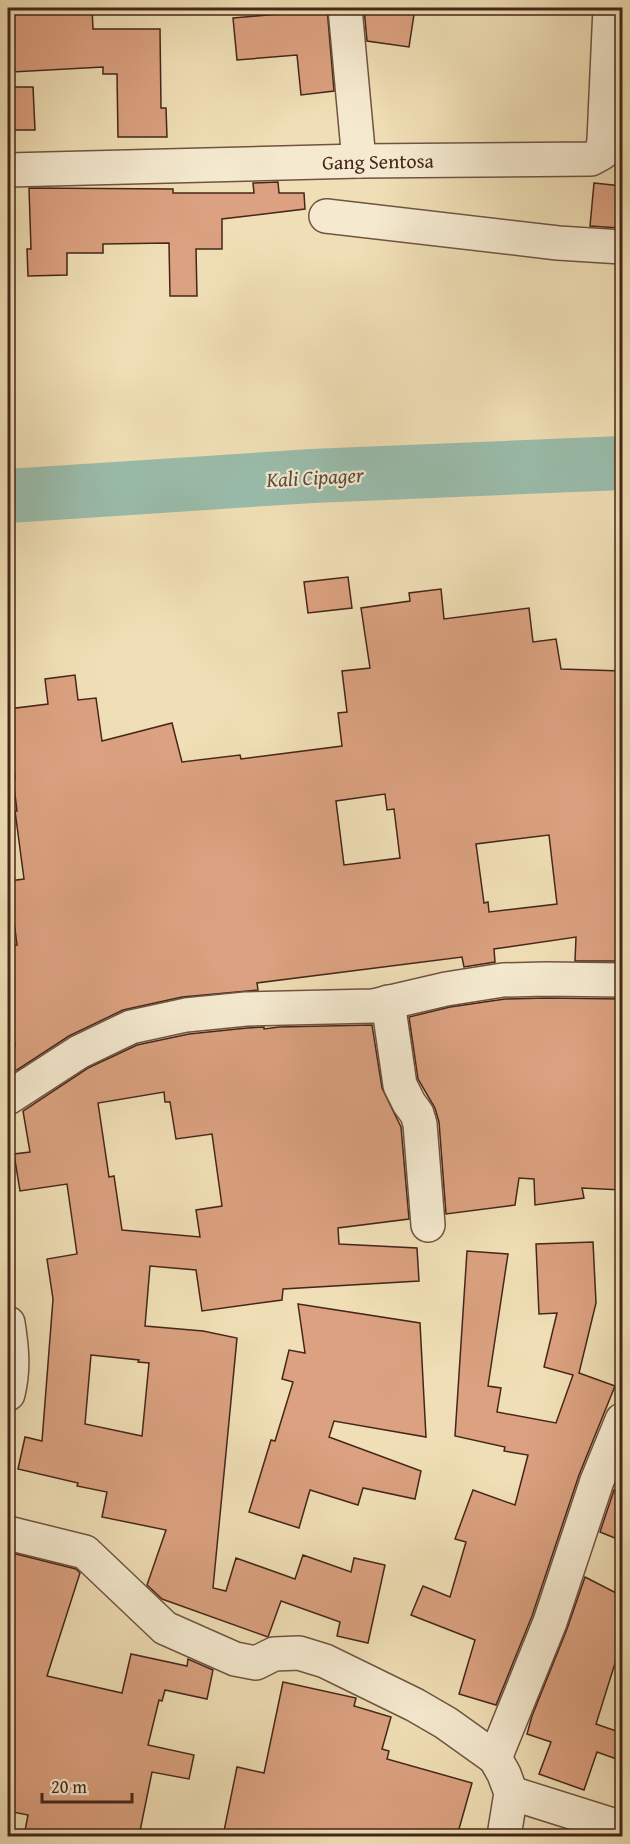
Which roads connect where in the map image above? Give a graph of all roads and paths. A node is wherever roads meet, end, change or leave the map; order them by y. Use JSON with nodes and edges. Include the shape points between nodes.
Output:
{"nodes":[{"id":1,"x":345,"y":8,"type":"edge"},
{"id":2,"x":610,"y":8,"type":"edge"},
{"id":3,"x":359,"y":161,"type":"junction"},
{"id":4,"x":8,"y":170,"type":"edge"},
{"id":5,"x":326,"y":216,"type":"dead end"},
{"id":6,"x":622,"y":247,"type":"edge"},
{"id":7,"x":622,"y":980,"type":"edge"},
{"id":8,"x":387,"y":1002,"type":"junction"},
{"id":9,"x":8,"y":1098,"type":"edge"},
{"id":10,"x":428,"y":1225,"type":"dead end"},
{"id":11,"x":8,"y":1323,"type":"edge"},
{"id":12,"x":8,"y":1394,"type":"edge"},
{"id":13,"x":622,"y":1420,"type":"edge"},
{"id":14,"x":8,"y":1533,"type":"edge"},
{"id":15,"x":495,"y":1758,"type":"junction"},
{"id":16,"x":511,"y":1793,"type":"junction"},
{"id":17,"x":622,"y":1828,"type":"edge"},
{"id":18,"x":504,"y":1836,"type":"edge"}],
"edges":[{"from":1,"to":3,"type":"street"},
{"from":2,"to":3,"type":"street","name":"Gang Sentosa","via":[[602,153],[591,159]]},
{"from":3,"to":4,"type":"street","name":"Gang Sentosa"},
{"from":5,"to":6,"type":"street"},
{"from":7,"to":8,"type":"street","via":[[503,980]]},
{"from":8,"to":9,"type":"street","via":[[373,1006],[246,1009],[186,1015],[132,1027],[79,1052]]},
{"from":8,"to":10,"type":"street","via":[[400,1085],[420,1124]]},
{"from":11,"to":12,"type":"street","via":[[13,1370]]},
{"from":13,"to":15,"type":"street","via":[[597,1481],[550,1622]]},
{"from":14,"to":15,"type":"street","via":[[85,1552],[165,1628],[235,1659],[256,1663],[274,1654],[299,1653],[325,1661],[415,1705]]},
{"from":15,"to":16,"type":"street"},
{"from":16,"to":17,"type":"street"},
{"from":16,"to":18,"type":"street"}]}
